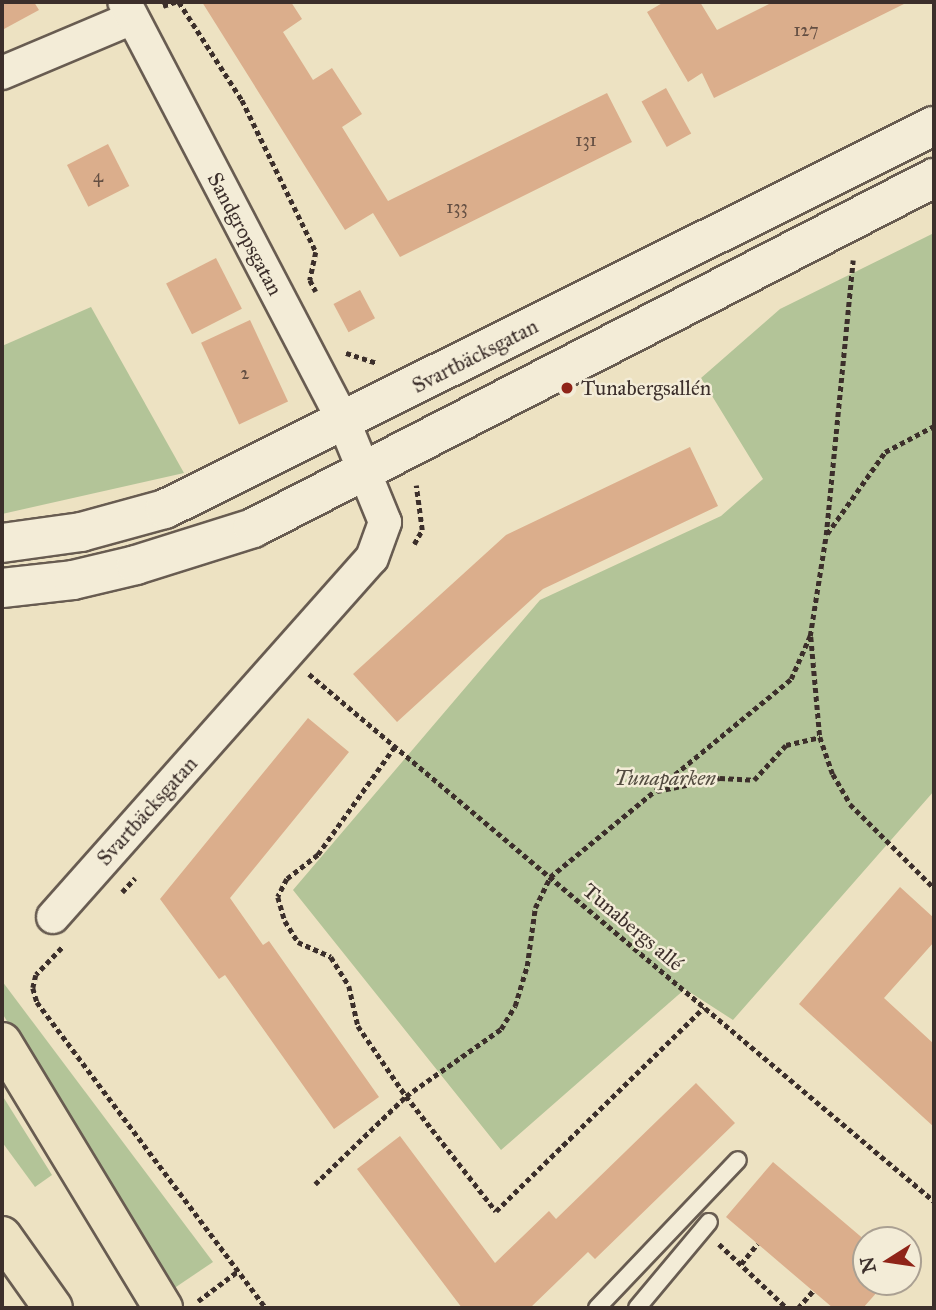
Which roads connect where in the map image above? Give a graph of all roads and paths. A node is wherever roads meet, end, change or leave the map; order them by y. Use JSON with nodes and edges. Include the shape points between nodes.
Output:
{"nodes":[{"id":1,"x":179,"y":2,"type":"edge"},
{"id":2,"x":128,"y":10,"type":"edge"},
{"id":3,"x":2,"y":73,"type":"edge"},
{"id":4,"x":934,"y":126,"type":"edge"},
{"id":5,"x":934,"y":178,"type":"edge"},
{"id":6,"x":853,"y":256,"type":"dead end"},
{"id":7,"x":322,"y":305,"type":"dead end"},
{"id":8,"x":341,"y":342,"type":"dead end"},
{"id":9,"x":382,"y":364,"type":"dead end"},
{"id":10,"x":344,"y":422,"type":"junction"},
{"id":11,"x":934,"y":426,"type":"edge"},
{"id":12,"x":366,"y":467,"type":"junction"},
{"id":13,"x":826,"y":535,"type":"junction"},
{"id":14,"x":2,"y":543,"type":"edge"},
{"id":15,"x":2,"y":588,"type":"edge"},
{"id":16,"x":810,"y":636,"type":"junction"},
{"id":17,"x":302,"y":686,"type":"dead end"},
{"id":18,"x":820,"y":737,"type":"junction"},
{"id":19,"x":394,"y":747,"type":"junction"},
{"id":20,"x":655,"y":791,"type":"junction"},
{"id":21,"x":144,"y":867,"type":"dead end"},
{"id":22,"x":550,"y":877,"type":"junction"},
{"id":23,"x":934,"y":888,"type":"edge"},
{"id":24,"x":117,"y":896,"type":"dead end"},
{"id":25,"x":61,"y":929,"type":"joint"},
{"id":26,"x":704,"y":1007,"type":"junction"},
{"id":27,"x":2,"y":1042,"type":"edge"},
{"id":28,"x":406,"y":1096,"type":"junction"},
{"id":29,"x":738,"y":1160,"type":"dead end"},
{"id":30,"x":314,"y":1184,"type":"dead end"},
{"id":31,"x":934,"y":1201,"type":"edge"},
{"id":32,"x":706,"y":1226,"type":"joint"},
{"id":33,"x":2,"y":1236,"type":"edge"},
{"id":34,"x":757,"y":1244,"type":"dead end"},
{"id":35,"x":741,"y":1264,"type":"junction"},
{"id":36,"x":238,"y":1271,"type":"junction"},
{"id":37,"x":813,"y":1291,"type":"dead end"},
{"id":38,"x":206,"y":1295,"type":"dead end"},
{"id":39,"x":54,"y":1308,"type":"edge"},
{"id":40,"x":163,"y":1308,"type":"edge"},
{"id":41,"x":266,"y":1308,"type":"edge"},
{"id":42,"x":597,"y":1308,"type":"edge"},
{"id":43,"x":637,"y":1308,"type":"edge"},
{"id":44,"x":787,"y":1308,"type":"edge"},
{"id":45,"x":798,"y":1308,"type":"edge"}],
"edges":[{"from":1,"to":7,"type":"path","via":[[242,100],[316,253],[310,280]]},
{"from":2,"to":3,"type":"street"},
{"from":2,"to":10,"type":"street","name":"Sandgropsgatan"},
{"from":4,"to":10,"type":"street","name":"Svartbäcksgatan"},
{"from":5,"to":12,"type":"street"},
{"from":6,"to":13,"type":"path"},
{"from":8,"to":9,"type":"path","via":[[347,355]]},
{"from":10,"to":12,"type":"street","name":"Sandgropsgatan"},
{"from":10,"to":14,"type":"street","name":"Svartbäcksgatan","via":[[165,509],[81,532]]},
{"from":11,"to":13,"type":"path","via":[[885,452]]},
{"from":12,"to":15,"type":"street","via":[[253,528],[136,565],[73,580]]},
{"from":12,"to":25,"type":"street","name":"Svartbäcksgatan","via":[[385,522],[372,558]]},
{"from":13,"to":16,"type":"path"},
{"from":16,"to":18,"type":"path"},
{"from":16,"to":20,"type":"path","via":[[791,679]]},
{"from":17,"to":19,"type":"path","name":"Tunabergs allé","via":[[311,676]]},
{"from":18,"to":20,"type":"path","via":[[786,745],[754,780],[720,778]]},
{"from":18,"to":23,"type":"path","via":[[850,804]]},
{"from":19,"to":22,"type":"path","name":"Tunabergs allé"},
{"from":19,"to":28,"type":"path","via":[[318,855],[287,880],[278,897],[285,921],[299,942],[331,957],[349,986],[358,1026]]},
{"from":20,"to":22,"type":"path"},
{"from":21,"to":24,"type":"path"},
{"from":22,"to":26,"type":"path","name":"Tunabergs allé"},
{"from":22,"to":28,"type":"path","via":[[535,908],[527,966],[515,1006],[501,1029]]},
{"from":25,"to":36,"type":"path","via":[[36,975],[37,1002]]},
{"from":26,"to":28,"type":"path","via":[[496,1211]]},
{"from":26,"to":31,"type":"path","name":"Tunabergs allé"},
{"from":27,"to":40,"type":"main road"},
{"from":28,"to":30,"type":"path"},
{"from":29,"to":42,"type":"lane"},
{"from":32,"to":35,"type":"path"},
{"from":32,"to":43,"type":"lane"},
{"from":33,"to":39,"type":"main road"},
{"from":34,"to":35,"type":"path"},
{"from":35,"to":44,"type":"path"},
{"from":36,"to":38,"type":"path"},
{"from":36,"to":41,"type":"path"},
{"from":37,"to":45,"type":"path"}]}
